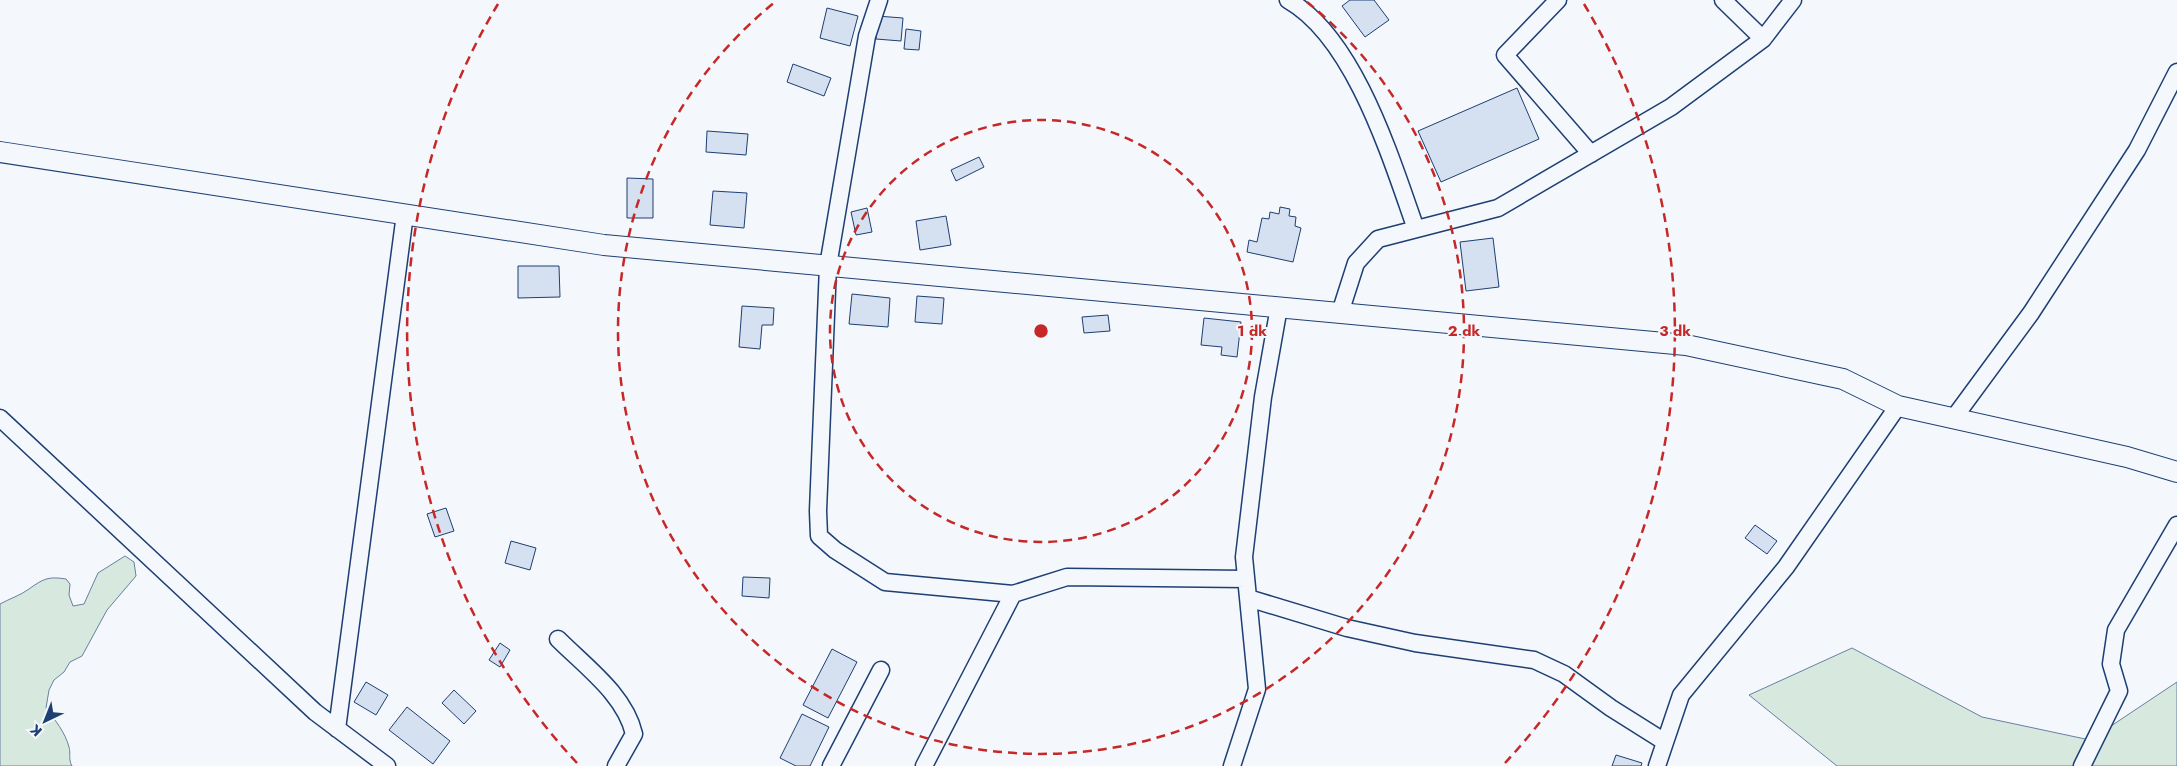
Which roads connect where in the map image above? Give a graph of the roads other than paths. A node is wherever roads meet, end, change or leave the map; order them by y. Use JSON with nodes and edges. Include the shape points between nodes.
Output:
{"nodes":[{"id":1,"x":879,"y":0,"type":"edge"},
{"id":2,"x":1288,"y":0,"type":"edge"},
{"id":3,"x":1558,"y":0,"type":"edge"},
{"id":4,"x":1723,"y":0,"type":"edge"},
{"id":5,"x":1794,"y":0,"type":"edge"},
{"id":6,"x":1763,"y":38,"type":"junction"},
{"id":7,"x":2177,"y":72,"type":"edge"},
{"id":8,"x":0,"y":152,"type":"edge"},
{"id":9,"x":1590,"y":154,"type":"junction"},
{"id":10,"x":405,"y":214,"type":"junction"},
{"id":11,"x":1416,"y":229,"type":"junction"},
{"id":12,"x":828,"y":266,"type":"junction"},
{"id":13,"x":1279,"y":307,"type":"junction"},
{"id":14,"x":1340,"y":313,"type":"junction"},
{"id":15,"x":1898,"y":406,"type":"junction"},
{"id":16,"x":0,"y":418,"type":"edge"},
{"id":17,"x":1952,"y":419,"type":"junction"},
{"id":18,"x":2177,"y":472,"type":"edge"},
{"id":19,"x":2177,"y":525,"type":"edge"},
{"id":20,"x":1246,"y":580,"type":"junction"},
{"id":21,"x":1013,"y":594,"type":"junction"},
{"id":22,"x":1248,"y":598,"type":"junction"},
{"id":23,"x":558,"y":639,"type":"dead end"},
{"id":24,"x":881,"y":670,"type":"dead end"},
{"id":25,"x":337,"y":729,"type":"junction"},
{"id":26,"x":1665,"y":742,"type":"junction"},
{"id":27,"x":387,"y":766,"type":"edge"},
{"id":28,"x":616,"y":766,"type":"edge"},
{"id":29,"x":831,"y":766,"type":"edge"},
{"id":30,"x":924,"y":766,"type":"edge"},
{"id":31,"x":1232,"y":766,"type":"edge"},
{"id":32,"x":1657,"y":766,"type":"edge"},
{"id":33,"x":2082,"y":766,"type":"edge"}],
"edges":[{"from":1,"to":12,"type":"street","via":[[867,36]]},
{"from":2,"to":11,"type":"street","via":[[1299,6],[1343,54],[1383,136]]},
{"from":3,"to":9,"type":"street","via":[[1505,55]]},
{"from":4,"to":6,"type":"street"},
{"from":5,"to":6,"type":"street"},
{"from":6,"to":9,"type":"street","via":[[1671,107]]},
{"from":7,"to":17,"type":"street","via":[[2137,150],[2031,313]]},
{"from":8,"to":10,"type":"street"},
{"from":9,"to":11,"type":"street","via":[[1498,208]]},
{"from":10,"to":12,"type":"street","via":[[604,245]]},
{"from":10,"to":25,"type":"street"},
{"from":11,"to":14,"type":"street","via":[[1378,239],[1356,263]]},
{"from":12,"to":13,"type":"street"},
{"from":12,"to":21,"type":"street","via":[[818,511],[820,536],[835,550],[885,582]]},
{"from":13,"to":14,"type":"street"},
{"from":13,"to":20,"type":"street","via":[[1263,397],[1244,557]]},
{"from":14,"to":15,"type":"street","via":[[1686,345],[1843,379]]},
{"from":15,"to":17,"type":"street"},
{"from":15,"to":26,"type":"street","via":[[1786,568],[1680,695]]},
{"from":16,"to":25,"type":"street"},
{"from":17,"to":18,"type":"street","via":[[2127,457]]},
{"from":19,"to":33,"type":"street","via":[[2116,630],[2112,664],[2119,691]]},
{"from":20,"to":21,"type":"street","via":[[1067,577]]},
{"from":20,"to":22,"type":"street"},
{"from":21,"to":30,"type":"street"},
{"from":22,"to":26,"type":"street","via":[[1347,628],[1415,643],[1534,660],[1564,674]]},
{"from":22,"to":31,"type":"street","via":[[1258,689]]},
{"from":23,"to":28,"type":"street","via":[[622,704],[630,719],[634,734]]},
{"from":24,"to":29,"type":"street"},
{"from":25,"to":27,"type":"street"},
{"from":26,"to":32,"type":"street"}]}
